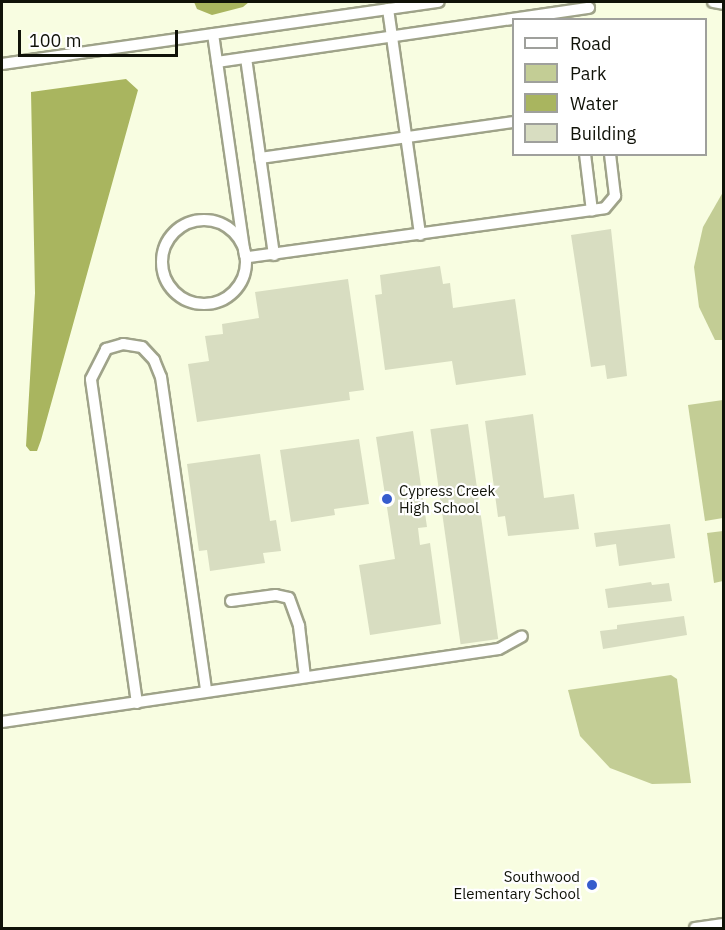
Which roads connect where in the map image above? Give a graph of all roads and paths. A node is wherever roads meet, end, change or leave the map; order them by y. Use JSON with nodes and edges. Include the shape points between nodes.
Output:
{"nodes":[{"id":1,"x":440,"y":2,"type":"edge"},
{"id":2,"x":713,"y":2,"type":"edge"},
{"id":3,"x":723,"y":3,"type":"edge"},
{"id":4,"x":387,"y":9,"type":"junction"},
{"id":5,"x":589,"y":10,"type":"edge"},
{"id":6,"x":566,"y":16,"type":"edge"},
{"id":7,"x":549,"y":18,"type":"edge"},
{"id":8,"x":512,"y":22,"type":"edge"},
{"id":9,"x":213,"y":34,"type":"junction"},
{"id":10,"x":391,"y":37,"type":"junction"},
{"id":11,"x":246,"y":58,"type":"junction"},
{"id":12,"x":217,"y":62,"type":"junction"},
{"id":13,"x":2,"y":64,"type":"edge"},
{"id":14,"x":512,"y":122,"type":"edge"},
{"id":15,"x":406,"y":138,"type":"junction"},
{"id":16,"x":585,"y":156,"type":"edge"},
{"id":17,"x":610,"y":156,"type":"edge"},
{"id":18,"x":260,"y":158,"type":"junction"},
{"id":19,"x":592,"y":211,"type":"junction"},
{"id":20,"x":420,"y":235,"type":"junction"},
{"id":21,"x":245,"y":255,"type":"junction"},
{"id":22,"x":274,"y":255,"type":"junction"},
{"id":23,"x":231,"y":600,"type":"dead end"},
{"id":24,"x":522,"y":636,"type":"dead end"},
{"id":25,"x":305,"y":677,"type":"junction"},
{"id":26,"x":206,"y":691,"type":"junction"},
{"id":27,"x":136,"y":703,"type":"junction"},
{"id":28,"x":2,"y":722,"type":"edge"},
{"id":29,"x":723,"y":924,"type":"edge"},
{"id":30,"x":695,"y":928,"type":"edge"}],
"edges":[{"from":1,"to":4,"type":"lane"},
{"from":2,"to":3,"type":"lane"},
{"from":4,"to":9,"type":"lane"},
{"from":4,"to":10,"type":"lane"},
{"from":5,"to":6,"type":"lane"},
{"from":6,"to":7,"type":"lane"},
{"from":8,"to":10,"type":"lane"},
{"from":9,"to":12,"type":"lane"},
{"from":9,"to":13,"type":"lane"},
{"from":10,"to":11,"type":"lane"},
{"from":10,"to":15,"type":"lane"},
{"from":11,"to":12,"type":"lane"},
{"from":11,"to":18,"type":"lane"},
{"from":12,"to":21,"type":"lane"},
{"from":14,"to":15,"type":"lane"},
{"from":15,"to":18,"type":"lane"},
{"from":15,"to":20,"type":"lane"},
{"from":16,"to":19,"type":"lane"},
{"from":17,"to":19,"type":"lane","via":[[614,201]]},
{"from":18,"to":22,"type":"lane"},
{"from":19,"to":20,"type":"lane"},
{"from":20,"to":22,"type":"lane"},
{"from":21,"to":21,"type":"lane","via":[[242,244],[226,226],[198,220],[185,224],[169,238],[162,258],[163,272],[178,295],[191,302],[215,302],[226,297],[242,279]]},
{"from":21,"to":22,"type":"lane"},
{"from":23,"to":25,"type":"lane","via":[[276,595],[289,598],[299,626]]},
{"from":24,"to":25,"type":"lane","via":[[499,649]]},
{"from":25,"to":26,"type":"lane"},
{"from":26,"to":27,"type":"lane"},
{"from":26,"to":27,"type":"lane","via":[[161,377],[154,360],[141,347],[123,344],[106,349],[91,379]]},
{"from":27,"to":28,"type":"lane"},
{"from":29,"to":30,"type":"lane"}]}
